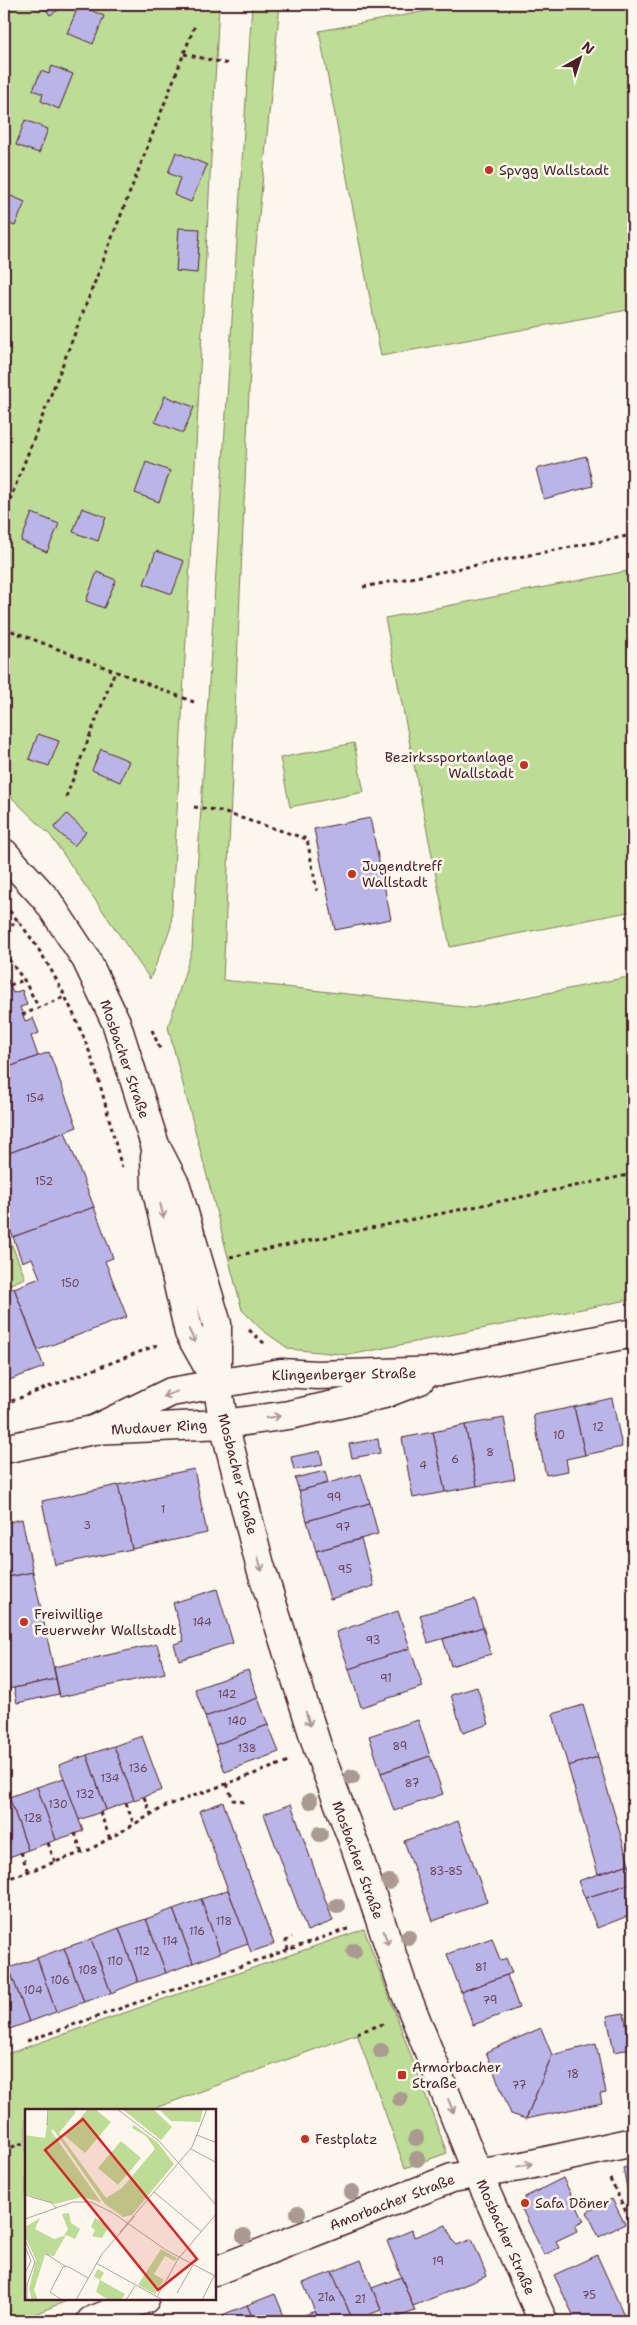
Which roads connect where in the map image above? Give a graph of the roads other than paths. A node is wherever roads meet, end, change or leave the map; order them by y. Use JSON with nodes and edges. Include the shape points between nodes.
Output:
{"nodes":[{"id":1,"x":4,"y":853,"type":"edge"},
{"id":2,"x":155,"y":1145,"type":"junction"},
{"id":3,"x":633,"y":1333,"type":"edge"},
{"id":4,"x":442,"y":1371,"type":"junction"},
{"id":5,"x":217,"y":1384,"type":"junction"},
{"id":6,"x":224,"y":1424,"type":"junction"},
{"id":7,"x":93,"y":1430,"type":"junction"},
{"id":8,"x":4,"y":1449,"type":"edge"},
{"id":9,"x":633,"y":2142,"type":"edge"},
{"id":10,"x":477,"y":2172,"type":"junction"},
{"id":11,"x":216,"y":2271,"type":"edge"},
{"id":12,"x":143,"y":2300,"type":"edge"},
{"id":13,"x":91,"y":2321,"type":"edge"},
{"id":14,"x":543,"y":2321,"type":"edge"}],
"edges":[{"from":1,"to":2,"type":"street","name":"Mosbacher Straße","via":[[47,900],[86,959],[116,1022]]},
{"from":2,"to":5,"type":"street","name":"Mosbacher Straße","one_way":true,"via":[[156,1187],[189,1333]]},
{"from":2,"to":5,"type":"street","name":"Mosbacher Straße","via":[[176,1186],[217,1324]]},
{"from":3,"to":4,"type":"street","name":"Klingenberger Straße"},
{"from":4,"to":5,"type":"street","name":"Klingenberger Straße","via":[[281,1373]]},
{"from":6,"to":4,"type":"street","name":"Klingenberger Straße","one_way":true,"via":[[384,1394]]},
{"from":5,"to":6,"type":"street","name":"Mosbacher Straße"},
{"from":5,"to":7,"type":"street","name":"Mudauer Ring","one_way":true,"via":[[171,1392]]},
{"from":6,"to":7,"type":"street","name":"Mudauer Ring"},
{"from":6,"to":10,"type":"street","name":"Mosbacher Straße","one_way":true,"via":[[260,1565],[318,1749],[403,1987]]},
{"from":7,"to":8,"type":"street","name":"Mudauer Ring"},
{"from":10,"to":9,"type":"street","name":"Amorbacher Straße","one_way":true,"via":[[519,2167]]},
{"from":10,"to":11,"type":"street","name":"Amorbacher Straße","via":[[452,2178]]},
{"from":10,"to":14,"type":"street","name":"Mosbacher Straße"},
{"from":12,"to":13,"type":"street"}]}
